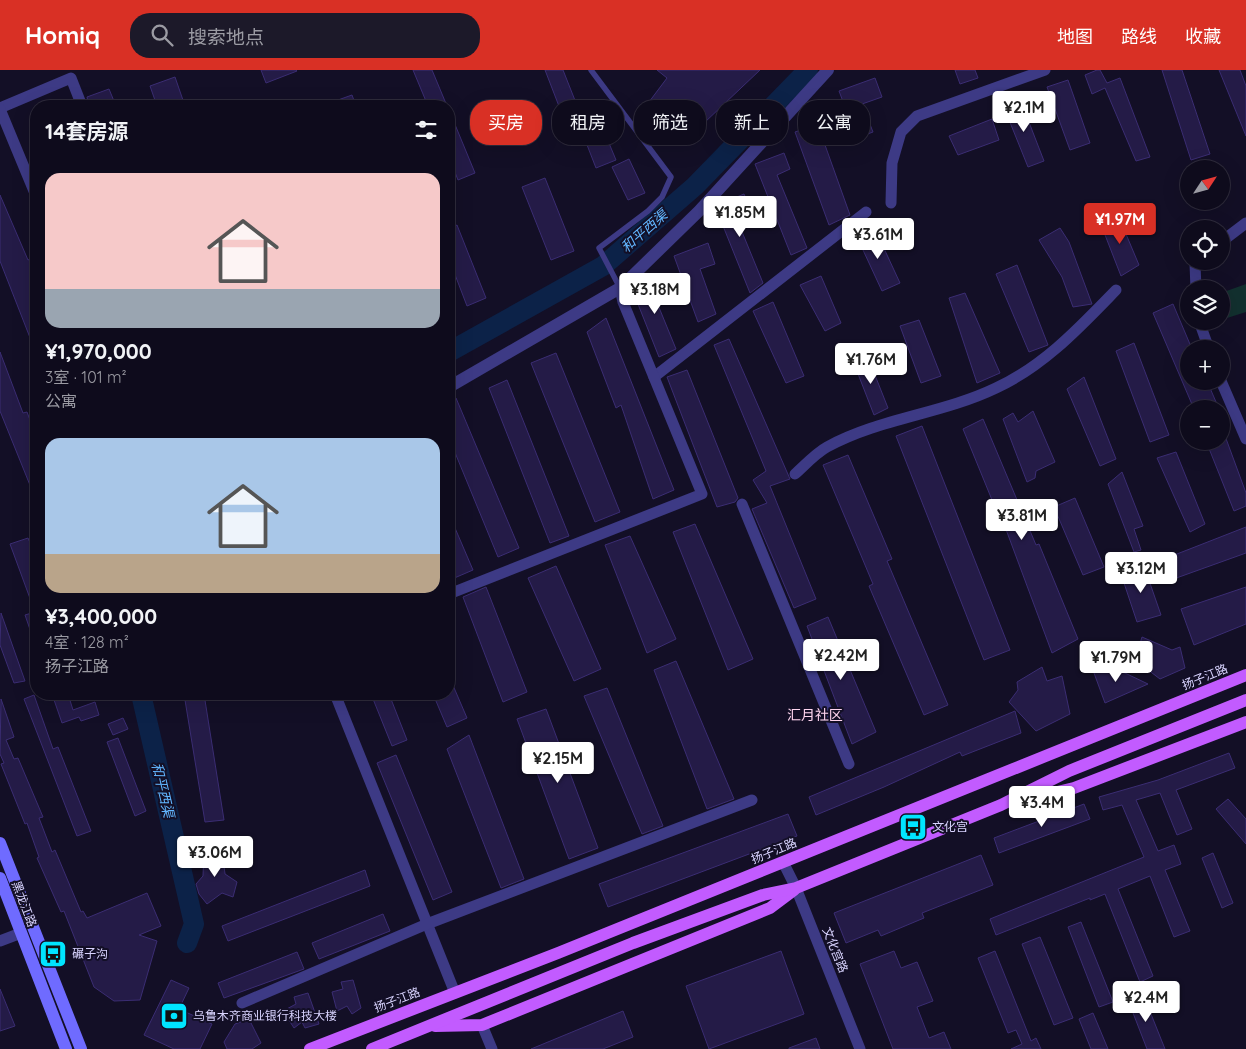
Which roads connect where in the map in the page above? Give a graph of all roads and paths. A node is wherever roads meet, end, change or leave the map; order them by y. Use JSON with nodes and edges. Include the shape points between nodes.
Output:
{"nodes":[{"id":1,"x":591,"y":70,"type":"edge"},
{"id":2,"x":828,"y":70,"type":"edge"},
{"id":3,"x":1045,"y":70,"type":"edge"},
{"id":4,"x":80,"y":100,"type":"edge"},
{"id":5,"x":0,"y":108,"type":"edge"},
{"id":6,"x":30,"y":181,"type":"edge"},
{"id":7,"x":891,"y":203,"type":"dead end"},
{"id":8,"x":866,"y":212,"type":"dead end"},
{"id":9,"x":1246,"y":223,"type":"edge"},
{"id":10,"x":1230,"y":235,"type":"edge"},
{"id":11,"x":620,"y":287,"type":"junction"},
{"id":12,"x":1116,"y":290,"type":"dead end"},
{"id":13,"x":654,"y":376,"type":"junction"},
{"id":14,"x":455,"y":384,"type":"edge"},
{"id":15,"x":1225,"y":390,"type":"edge"},
{"id":16,"x":1246,"y":439,"type":"edge"},
{"id":17,"x":795,"y":474,"type":"dead end"},
{"id":18,"x":742,"y":504,"type":"dead end"},
{"id":19,"x":455,"y":592,"type":"edge"},
{"id":20,"x":1246,"y":675,"type":"edge"},
{"id":21,"x":338,"y":700,"type":"edge"},
{"id":22,"x":1246,"y":700,"type":"edge"},
{"id":23,"x":1246,"y":722,"type":"edge"},
{"id":24,"x":848,"y":764,"type":"dead end"},
{"id":25,"x":752,"y":800,"type":"dead end"},
{"id":26,"x":1001,"y":805,"type":"junction"},
{"id":27,"x":0,"y":843,"type":"edge"},
{"id":28,"x":783,"y":862,"type":"junction"},
{"id":29,"x":0,"y":878,"type":"edge"},
{"id":30,"x":796,"y":888,"type":"junction"},
{"id":31,"x":427,"y":924,"type":"junction"},
{"id":32,"x":21,"y":933,"type":"junction"},
{"id":33,"x":0,"y":941,"type":"edge"},
{"id":34,"x":455,"y":993,"type":"junction"},
{"id":35,"x":242,"y":1002,"type":"dead end"},
{"id":36,"x":482,"y":1025,"type":"junction"},
{"id":37,"x":428,"y":1026,"type":"junction"},
{"id":38,"x":66,"y":1049,"type":"edge"},
{"id":39,"x":81,"y":1049,"type":"edge"},
{"id":40,"x":310,"y":1049,"type":"edge"},
{"id":41,"x":372,"y":1049,"type":"edge"},
{"id":42,"x":492,"y":1049,"type":"edge"},
{"id":43,"x":860,"y":1049,"type":"edge"}],
"edges":[{"from":1,"to":11,"type":"lane","via":[[671,176],[662,196],[599,248]]},
{"from":2,"to":11,"type":"street","via":[[699,211]]},
{"from":3,"to":7,"type":"street","via":[[917,116],[901,132],[892,163]]},
{"from":4,"to":5,"type":"street","via":[[71,78]]},
{"from":5,"to":6,"type":"street"},
{"from":8,"to":13,"type":"street"},
{"from":9,"to":10,"type":"street"},
{"from":11,"to":13,"type":"street","via":[[623,302]]},
{"from":11,"to":14,"type":"street"},
{"from":12,"to":17,"type":"street","via":[[1064,343],[996,388],[849,437],[826,447]]},
{"from":13,"to":19,"type":"street","via":[[702,494]]},
{"from":15,"to":16,"type":"street"},
{"from":18,"to":24,"type":"street"},
{"from":20,"to":28,"type":"main road","name":"扬子江路"},
{"from":21,"to":31,"type":"street"},
{"from":22,"to":26,"type":"main road","via":[[1068,772]]},
{"from":23,"to":26,"type":"main road","via":[[1074,788]]},
{"from":25,"to":31,"type":"street"},
{"from":26,"to":30,"type":"main road"},
{"from":27,"to":39,"type":"main road","name":"黑龙江路"},
{"from":28,"to":30,"type":"street","name":"文化宫路"},
{"from":28,"to":34,"type":"main road","name":"扬子江路"},
{"from":29,"to":32,"type":"main road","name":"黑龙江路"},
{"from":30,"to":36,"type":"main road","via":[[770,908]]},
{"from":30,"to":37,"type":"main road","via":[[763,895],[633,943]]},
{"from":30,"to":43,"type":"street","name":"文化宫路"},
{"from":31,"to":34,"type":"street"},
{"from":31,"to":35,"type":"street"},
{"from":32,"to":33,"type":"street"},
{"from":32,"to":38,"type":"main road","name":"黑龙江路"},
{"from":34,"to":40,"type":"main road","name":"扬子江路"},
{"from":36,"to":37,"type":"main road"},
{"from":36,"to":42,"type":"street"},
{"from":37,"to":41,"type":"main road"}]}
